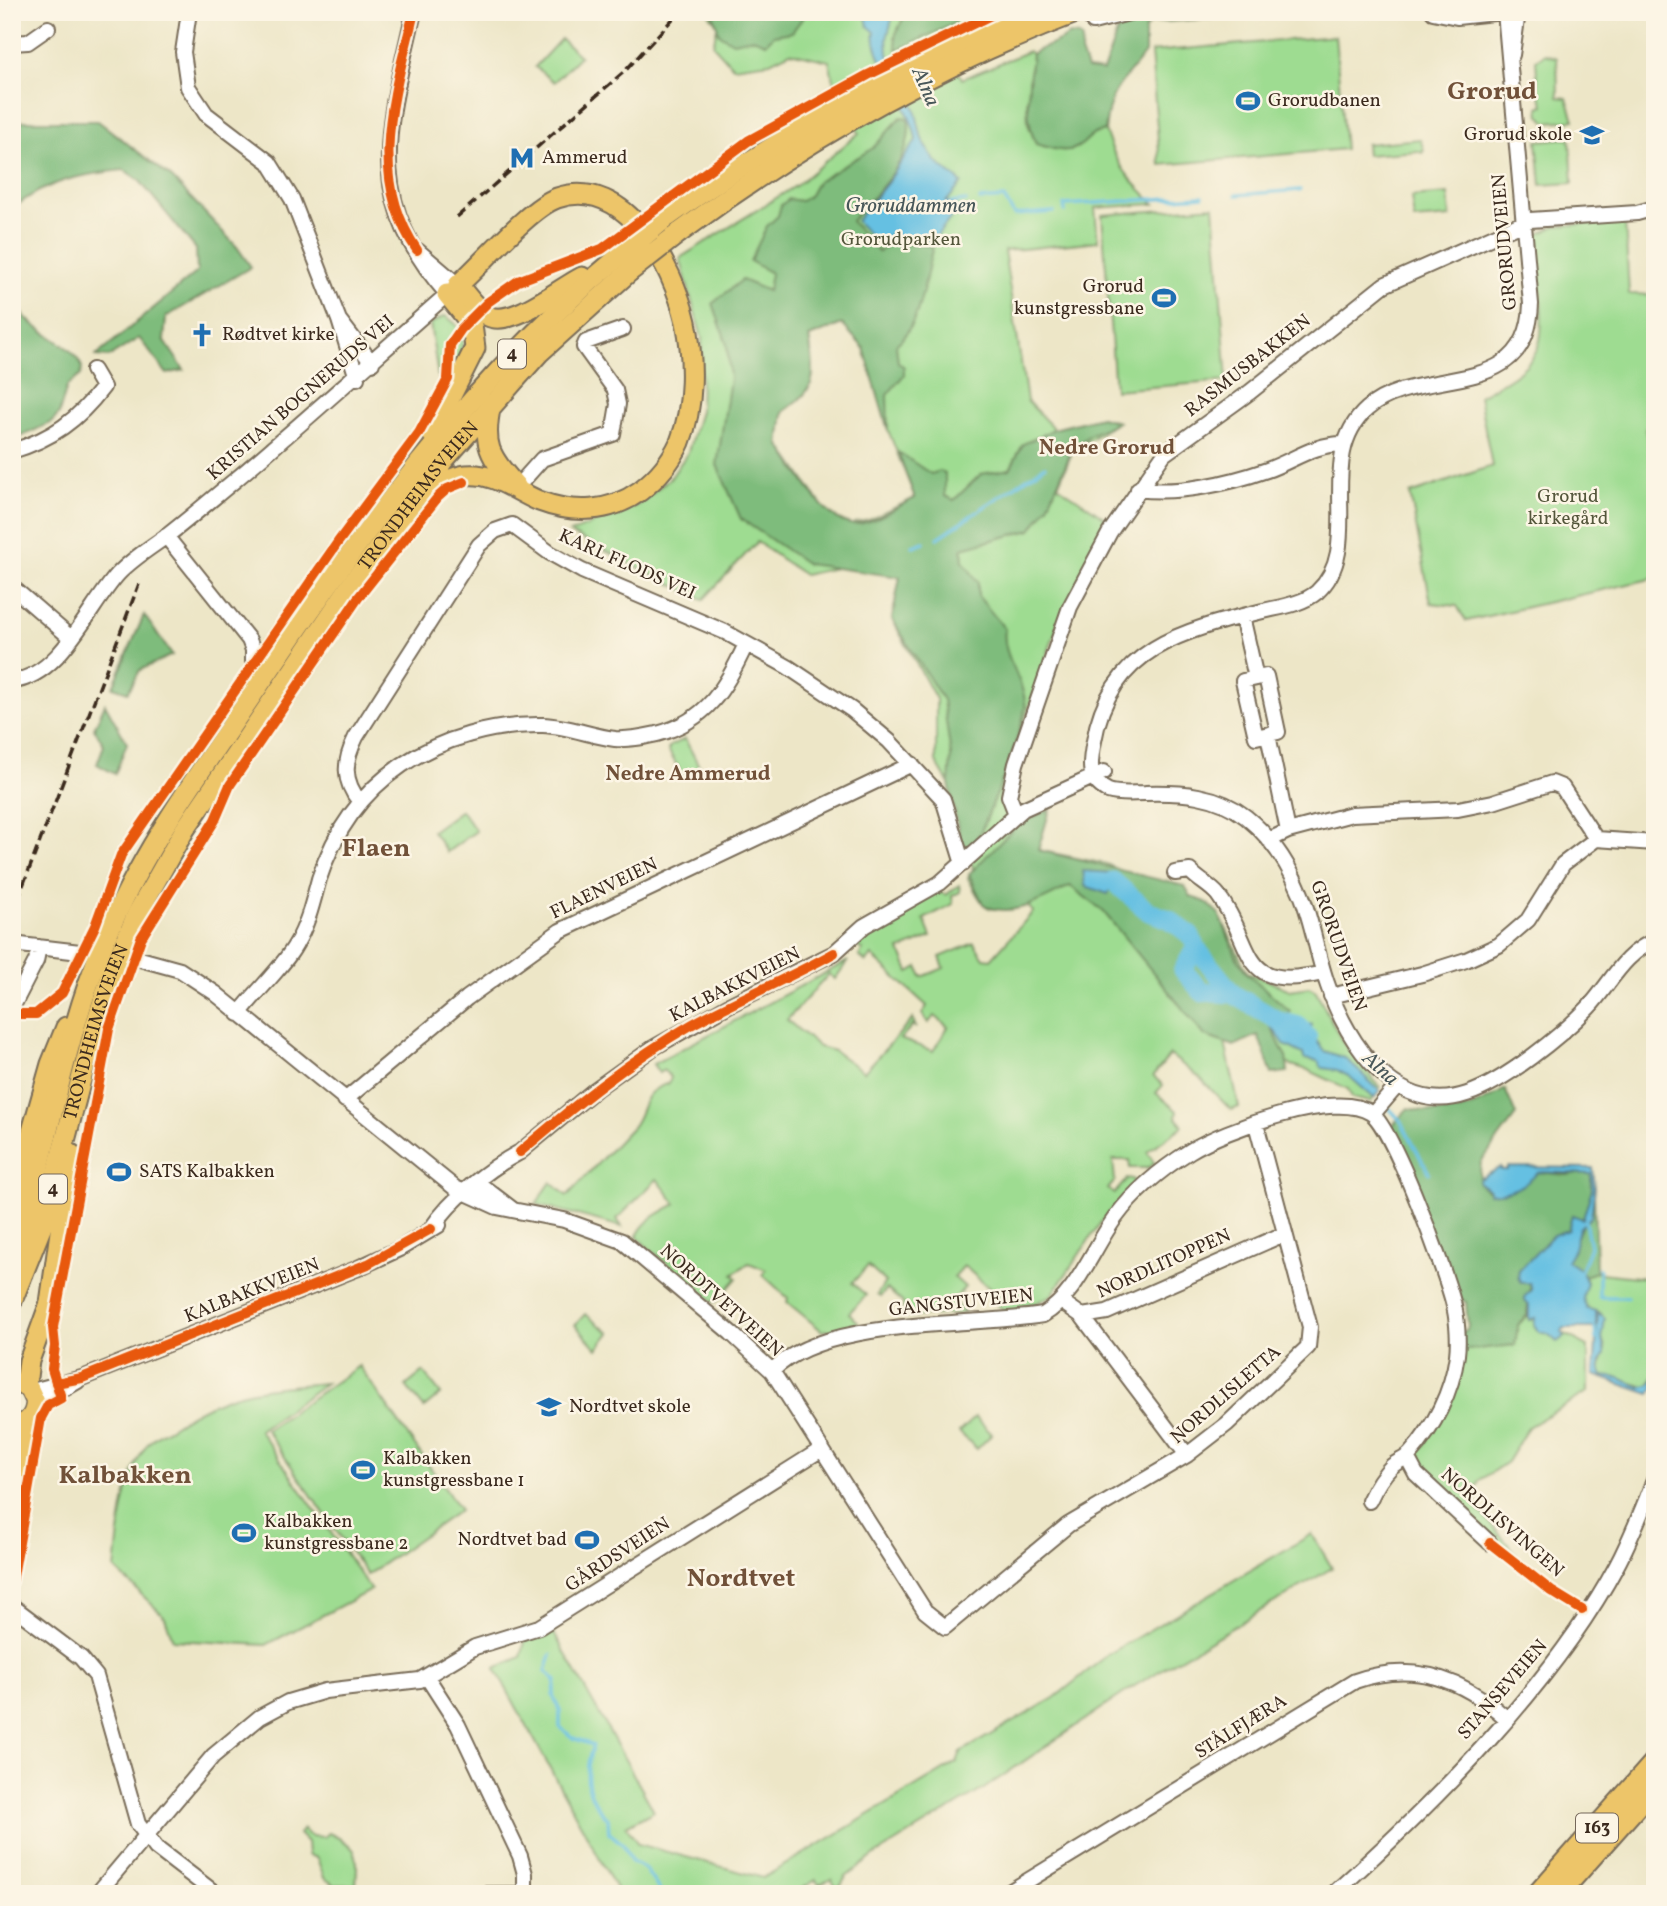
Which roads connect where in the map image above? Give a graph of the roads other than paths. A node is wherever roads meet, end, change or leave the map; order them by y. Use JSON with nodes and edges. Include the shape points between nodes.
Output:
{"nodes":[{"id":1,"x":189,"y":12,"type":"edge"},
{"id":2,"x":414,"y":12,"type":"edge"},
{"id":3,"x":1033,"y":12,"type":"edge"},
{"id":4,"x":1133,"y":12,"type":"edge"},
{"id":5,"x":1433,"y":12,"type":"edge"},
{"id":6,"x":1502,"y":12,"type":"edge"},
{"id":7,"x":1518,"y":12,"type":"edge"},
{"id":8,"x":1085,"y":17,"type":"edge"},
{"id":9,"x":48,"y":28,"type":"dead end"},
{"id":10,"x":12,"y":43,"type":"edge"},
{"id":11,"x":951,"y":57,"type":"junction"},
{"id":12,"x":1511,"y":60,"type":"junction"},
{"id":13,"x":1655,"y":208,"type":"edge"},
{"id":14,"x":1523,"y":223,"type":"junction"},
{"id":15,"x":620,"y":263,"type":"junction"},
{"id":16,"x":452,"y":289,"type":"junction"},
{"id":17,"x":339,"y":320,"type":"junction"},
{"id":18,"x":623,"y":329,"type":"dead end"},
{"id":19,"x":372,"y":363,"type":"junction"},
{"id":20,"x":93,"y":370,"type":"dead end"},
{"id":21,"x":357,"y":378,"type":"junction"},
{"id":22,"x":492,"y":403,"type":"junction"},
{"id":23,"x":1344,"y":444,"type":"junction"},
{"id":24,"x":12,"y":451,"type":"edge"},
{"id":25,"x":424,"y":455,"type":"junction"},
{"id":26,"x":517,"y":487,"type":"junction"},
{"id":27,"x":1138,"y":489,"type":"junction"},
{"id":28,"x":415,"y":498,"type":"junction"},
{"id":29,"x":166,"y":536,"type":"junction"},
{"id":30,"x":12,"y":587,"type":"edge"},
{"id":31,"x":1242,"y":616,"type":"junction"},
{"id":32,"x":72,"y":638,"type":"junction"},
{"id":33,"x":746,"y":644,"type":"junction"},
{"id":34,"x":253,"y":666,"type":"dead end"},
{"id":35,"x":1256,"y":678,"type":"junction"},
{"id":36,"x":12,"y":681,"type":"edge"},
{"id":37,"x":1268,"y":735,"type":"junction"},
{"id":38,"x":912,"y":764,"type":"junction"},
{"id":39,"x":1098,"y":774,"type":"junction"},
{"id":40,"x":360,"y":802,"type":"junction"},
{"id":41,"x":1016,"y":814,"type":"junction"},
{"id":42,"x":1287,"y":831,"type":"junction"},
{"id":43,"x":1596,"y":839,"type":"junction"},
{"id":44,"x":1269,"y":840,"type":"junction"},
{"id":45,"x":1655,"y":843,"type":"edge"},
{"id":46,"x":968,"y":859,"type":"junction"},
{"id":47,"x":1175,"y":873,"type":"dead end"},
{"id":48,"x":1655,"y":941,"type":"edge"},
{"id":49,"x":12,"y":944,"type":"edge"},
{"id":50,"x":39,"y":947,"type":"junction"},
{"id":51,"x":80,"y":952,"type":"tunnel mouth"},
{"id":52,"x":140,"y":959,"type":"tunnel mouth"},
{"id":53,"x":1323,"y":972,"type":"junction"},
{"id":54,"x":86,"y":993,"type":"junction"},
{"id":55,"x":1331,"y":996,"type":"junction"},
{"id":56,"x":12,"y":1007,"type":"edge"},
{"id":57,"x":239,"y":1014,"type":"junction"},
{"id":58,"x":345,"y":1100,"type":"junction"},
{"id":59,"x":1384,"y":1101,"type":"junction"},
{"id":60,"x":73,"y":1109,"type":"junction"},
{"id":61,"x":1256,"y":1124,"type":"junction"},
{"id":62,"x":476,"y":1191,"type":"junction"},
{"id":63,"x":12,"y":1202,"type":"edge"},
{"id":64,"x":1284,"y":1234,"type":"junction"},
{"id":65,"x":12,"y":1257,"type":"edge"},
{"id":66,"x":12,"y":1301,"type":"edge"},
{"id":67,"x":1061,"y":1301,"type":"junction"},
{"id":68,"x":1082,"y":1316,"type":"junction"},
{"id":69,"x":772,"y":1371,"type":"junction"},
{"id":70,"x":24,"y":1401,"type":"edge"},
{"id":71,"x":822,"y":1449,"type":"junction"},
{"id":72,"x":1187,"y":1455,"type":"junction"},
{"id":73,"x":1407,"y":1457,"type":"junction"},
{"id":74,"x":1655,"y":1478,"type":"edge"},
{"id":75,"x":12,"y":1484,"type":"edge"},
{"id":76,"x":1369,"y":1501,"type":"dead end"},
{"id":77,"x":1490,"y":1543,"type":"dead end"},
{"id":78,"x":12,"y":1606,"type":"edge"},
{"id":79,"x":945,"y":1627,"type":"joint"},
{"id":80,"x":427,"y":1677,"type":"junction"},
{"id":81,"x":1506,"y":1718,"type":"junction"},
{"id":82,"x":1655,"y":1761,"type":"edge"},
{"id":83,"x":1655,"y":1786,"type":"edge"},
{"id":84,"x":145,"y":1836,"type":"junction"},
{"id":85,"x":97,"y":1894,"type":"edge"},
{"id":86,"x":216,"y":1894,"type":"edge"},
{"id":87,"x":488,"y":1894,"type":"edge"},
{"id":88,"x":519,"y":1894,"type":"edge"},
{"id":89,"x":525,"y":1894,"type":"edge"},
{"id":90,"x":1006,"y":1894,"type":"edge"},
{"id":91,"x":1333,"y":1894,"type":"edge"},
{"id":92,"x":1537,"y":1894,"type":"edge"},
{"id":93,"x":1559,"y":1894,"type":"edge"}],
"edges":[{"from":1,"to":17,"type":"street","via":[[183,52],[188,87],[206,114],[269,162],[292,198]]},
{"from":2,"to":16,"type":"street","via":[[386,157],[396,209],[429,273]]},
{"from":3,"to":11,"type":"highway","name":"TRONDHEIMSVEIEN","number":"4"},
{"from":4,"to":8,"type":"street"},
{"from":5,"to":6,"type":"street","via":[[1457,17]]},
{"from":6,"to":12,"type":"street","name":"GRORUDVEIEN"},
{"from":7,"to":12,"type":"street","name":"GRORUDVEIEN"},
{"from":8,"to":11,"type":"highway","name":"TRONDHEIMSVEIEN","number":"4"},
{"from":9,"to":10,"type":"street","via":[[28,42]]},
{"from":11,"to":15,"type":"highway","name":"TRONDHEIMSVEIEN","number":"4","bridge":true,"via":[[748,160],[673,225]]},
{"from":12,"to":14,"type":"street","name":"GRORUDVEIEN"},
{"from":13,"to":14,"type":"street","name":"RASMUSBAKKEN"},
{"from":14,"to":23,"type":"street","name":"GRORUDVEIEN","via":[[1531,314],[1516,352],[1487,371],[1378,401],[1356,421]]},
{"from":14,"to":27,"type":"street","name":"RASMUSBAKKEN","via":[[1384,285],[1164,454]]},
{"from":15,"to":16,"type":"highway","via":[[503,318],[485,315]]},
{"from":15,"to":22,"type":"highway","name":"TRONDHEIMSVEIEN","number":"4"},
{"from":15,"to":25,"type":"highway","name":"TRONDHEIMSVEIEN","number":"4","via":[[561,306],[500,366]]},
{"from":16,"to":19,"type":"street","name":"KRISTIAN BOGNERUDS VEI"},
{"from":16,"to":25,"type":"highway","via":[[472,325],[475,348]]},
{"from":16,"to":26,"type":"highway","via":[[537,210],[581,192],[613,202],[649,240],[666,269],[686,323],[691,382],[686,418],[680,441],[657,476],[629,499],[592,510],[538,500]]},
{"from":17,"to":19,"type":"street"},
{"from":17,"to":21,"type":"street"},
{"from":18,"to":26,"type":"street","via":[[586,342],[584,347],[615,390],[618,404],[613,434],[542,459]]},
{"from":19,"to":21,"type":"street","name":"KRISTIAN BOGNERUDS VEI"},
{"from":20,"to":24,"type":"street","via":[[103,387],[83,412],[52,436]]},
{"from":21,"to":29,"type":"street","name":"KRISTIAN BOGNERUDS VEI"},
{"from":22,"to":26,"type":"highway","via":[[487,445]]},
{"from":22,"to":28,"type":"highway","name":"TRONDHEIMSVEIEN","number":"4"},
{"from":23,"to":27,"type":"street","via":[[1312,448],[1250,474],[1158,492]]},
{"from":23,"to":31,"type":"street","name":"GRORUDVEIEN","via":[[1337,554],[1328,579],[1305,600]]},
{"from":25,"to":54,"type":"highway","name":"TRONDHEIMSVEIEN","number":"4","via":[[336,572],[157,838],[120,906]]},
{"from":26,"to":28,"type":"highway","via":[[486,476],[464,475]]},
{"from":27,"to":41,"type":"street","name":"RASMUSBAKKEN","via":[[1076,595],[1054,648],[1010,788],[1010,804]]},
{"from":28,"to":60,"type":"highway","name":"TRONDHEIMSVEIEN","number":"4","via":[[314,639],[157,876],[112,974]]},
{"from":29,"to":32,"type":"street","name":"KRISTIAN BOGNERUDS VEI","via":[[120,572]]},
{"from":29,"to":34,"type":"street","via":[[249,640]]},
{"from":30,"to":32,"type":"street"},
{"from":31,"to":35,"type":"street"},
{"from":31,"to":39,"type":"street","name":"GRORUDVEIEN","via":[[1180,633],[1138,660],[1109,699],[1090,764]]},
{"from":32,"to":36,"type":"street","name":"KRISTIAN BOGNERUDS VEI","via":[[34,674]]},
{"from":33,"to":38,"type":"street","name":"KARL FLODS VEI","via":[[852,710]]},
{"from":33,"to":40,"type":"street","via":[[732,678],[716,699],[696,719],[673,730],[628,739],[541,725],[463,735],[404,764]]},
{"from":33,"to":40,"type":"street","name":"KARL FLODS VEI","via":[[700,619],[582,571],[541,548],[516,526],[501,527],[479,545],[356,737],[346,772],[350,790]]},
{"from":35,"to":37,"type":"street","via":[[1266,676],[1276,721],[1278,732]]},
{"from":35,"to":37,"type":"street","via":[[1243,681],[1256,737]]},
{"from":37,"to":42,"type":"street"},
{"from":38,"to":46,"type":"street","name":"KARL FLODS VEI","via":[[943,799]]},
{"from":38,"to":58,"type":"street","name":"FLAENVEIEN","via":[[559,931],[467,998]]},
{"from":39,"to":41,"type":"street"},
{"from":39,"to":44,"type":"street","name":"GRORUDVEIEN","via":[[1098,785],[1114,793],[1212,799],[1244,816]]},
{"from":40,"to":57,"type":"street","via":[[329,853],[297,943]]},
{"from":41,"to":46,"type":"street","name":"KALBAKKVEIEN"},
{"from":42,"to":43,"type":"street","via":[[1352,814],[1488,803],[1552,783],[1562,787]]},
{"from":42,"to":44,"type":"street"},
{"from":43,"to":45,"type":"street"},
{"from":43,"to":55,"type":"street","via":[[1563,864],[1528,920],[1499,945],[1422,974]]},
{"from":44,"to":53,"type":"street","name":"GRORUDVEIEN","via":[[1301,893]]},
{"from":46,"to":62,"type":"street","name":"KALBAKKVEIEN","via":[[934,887],[864,926],[834,953],[653,1048],[596,1089],[520,1152],[511,1167]]},
{"from":47,"to":53,"type":"street","via":[[1190,871],[1215,892],[1250,958],[1265,973],[1287,979]]},
{"from":48,"to":59,"type":"street","name":"GRORUDVEIEN","via":[[1631,956],[1588,1007],[1552,1040],[1481,1089],[1442,1099],[1417,1096]]},
{"from":49,"to":50,"type":"street"},
{"from":50,"to":51,"type":"street"},
{"from":50,"to":56,"type":"street","via":[[33,969]]},
{"from":52,"to":57,"type":"street","name":"NORDTVETVEIEN","via":[[180,971]]},
{"from":53,"to":55,"type":"street","name":"GRORUDVEIEN"},
{"from":54,"to":63,"type":"highway","via":[[58,1044]]},
{"from":54,"to":65,"type":"highway","name":"TRONDHEIMSVEIEN","number":"4"},
{"from":55,"to":59,"type":"street","name":"GRORUDVEIEN"},
{"from":57,"to":58,"type":"street","name":"NORDTVETVEIEN"},
{"from":58,"to":62,"type":"street","name":"NORDTVETVEIEN"},
{"from":59,"to":61,"type":"street","name":"GANGSTUVEIEN","via":[[1334,1106]]},
{"from":59,"to":73,"type":"street","via":[[1393,1146],[1454,1304],[1457,1356],[1450,1384],[1430,1429]]},
{"from":60,"to":66,"type":"highway","name":"TRONDHEIMSVEIEN","number":"4","via":[[44,1221]]},
{"from":60,"to":70,"type":"highway","via":[[69,1179],[50,1303],[29,1361]]},
{"from":61,"to":64,"type":"street","name":"NORDLISLETTA"},
{"from":61,"to":67,"type":"street","name":"GANGSTUVEIEN","via":[[1190,1151],[1133,1197]]},
{"from":62,"to":69,"type":"street","name":"NORDTVETVEIEN","via":[[513,1210],[591,1228],[622,1241]]},
{"from":62,"to":70,"type":"street","name":"KALBAKKVEIEN","via":[[440,1215],[431,1229],[368,1264],[82,1378],[66,1391]]},
{"from":64,"to":68,"type":"street","name":"NORDLITOPPEN","via":[[1125,1305]]},
{"from":64,"to":72,"type":"street","name":"NORDLISLETTA","via":[[1310,1327],[1310,1343],[1227,1424]]},
{"from":67,"to":68,"type":"street","name":"NORDLITOPPEN"},
{"from":67,"to":69,"type":"street","name":"GANGSTUVEIEN","via":[[1043,1315],[898,1328],[818,1344],[783,1360]]},
{"from":68,"to":72,"type":"street"},
{"from":69,"to":71,"type":"street","name":"NORDTVETVEIEN"},
{"from":70,"to":75,"type":"main road","via":[[20,1464]]},
{"from":71,"to":79,"type":"street","name":"NORDTVETVEIEN","via":[[925,1611]]},
{"from":71,"to":80,"type":"street","name":"GÅRDSVEIEN","via":[[562,1615],[526,1632],[475,1647]]},
{"from":72,"to":79,"type":"street","name":"NORDLISLETTA","via":[[1068,1525]]},
{"from":73,"to":76,"type":"street","via":[[1380,1479]]},
{"from":73,"to":77,"type":"street","name":"NORDLISVINGEN","via":[[1416,1474]]},
{"from":74,"to":81,"type":"street","name":"STANSEVEIEN","via":[[1617,1564],[1593,1605],[1551,1667]]},
{"from":78,"to":84,"type":"street","via":[[81,1658],[96,1676],[135,1816]]},
{"from":80,"to":84,"type":"street","name":"GÅRDSVEIEN","via":[[325,1691],[273,1709],[226,1742]]},
{"from":80,"to":89,"type":"street","via":[[458,1725],[520,1856]]},
{"from":81,"to":90,"type":"street","name":"STÅLFJÆRA","via":[[1469,1688],[1434,1675],[1396,1672],[1355,1681]]},
{"from":81,"to":91,"type":"street","name":"STANSEVEIEN","via":[[1413,1818]]},
{"from":82,"to":92,"type":"highway","number":"163"},
{"from":83,"to":93,"type":"highway","number":"163"},
{"from":84,"to":85,"type":"street","name":"GÅRDSVEIEN"},
{"from":84,"to":86,"type":"street"},
{"from":87,"to":88,"type":"street"}]}
